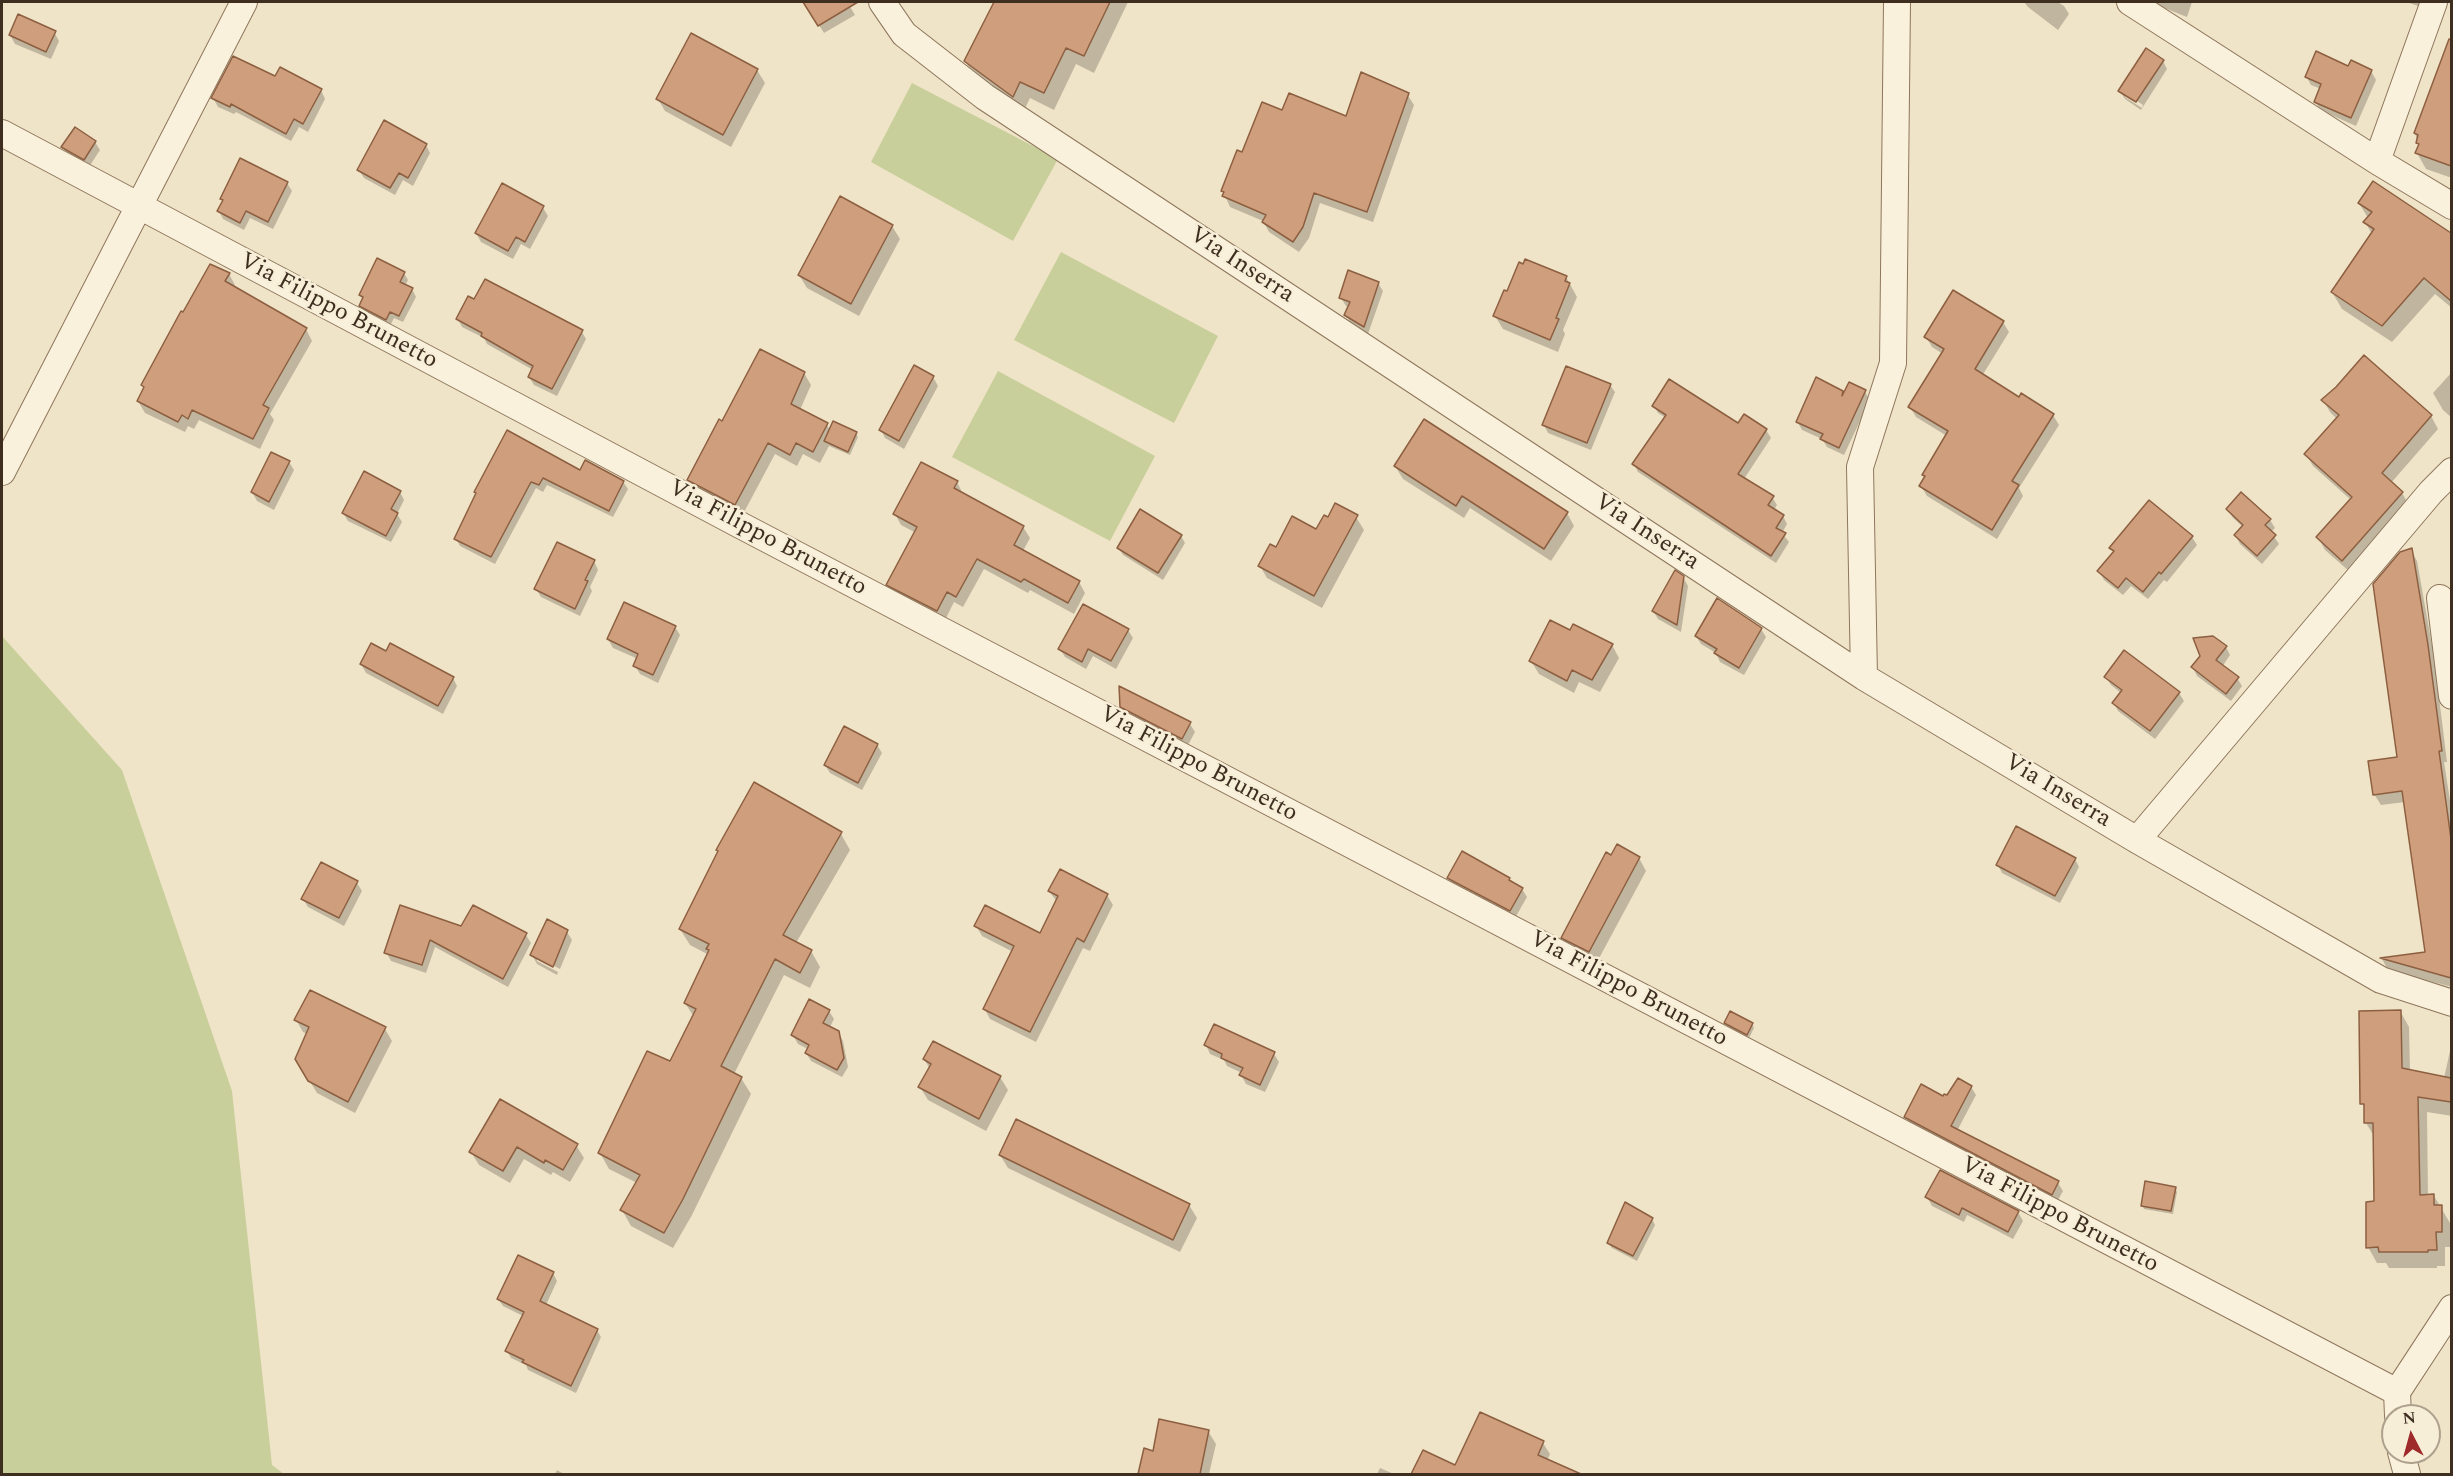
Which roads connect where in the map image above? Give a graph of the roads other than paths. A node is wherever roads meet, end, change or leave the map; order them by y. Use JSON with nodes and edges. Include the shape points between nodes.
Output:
{"nodes":[{"id":1,"x":244,"y":2,"type":"edge"},
{"id":2,"x":882,"y":2,"type":"edge"},
{"id":3,"x":1898,"y":2,"type":"edge"},
{"id":4,"x":2130,"y":2,"type":"edge"},
{"id":5,"x":2434,"y":2,"type":"edge"},
{"id":6,"x":2,"y":133,"type":"edge"},
{"id":7,"x":2377,"y":161,"type":"junction"},
{"id":8,"x":139,"y":206,"type":"junction"},
{"id":9,"x":2451,"y":206,"type":"edge"},
{"id":10,"x":2451,"y":471,"type":"edge"},
{"id":11,"x":2,"y":472,"type":"edge"},
{"id":12,"x":2440,"y":598,"type":"dead end"},
{"id":13,"x":1864,"y":677,"type":"junction"},
{"id":14,"x":2451,"y":696,"type":"edge"},
{"id":15,"x":2138,"y":840,"type":"junction"},
{"id":16,"x":2451,"y":1003,"type":"edge"},
{"id":17,"x":2451,"y":1308,"type":"edge"},
{"id":18,"x":2397,"y":1404,"type":"edge"}],
"edges":[{"from":1,"to":8,"type":"street"},
{"from":2,"to":13,"type":"street","name":"Via Inserra","via":[[904,34],[985,97]]},
{"from":3,"to":13,"type":"street","via":[[1893,363],[1860,467]]},
{"from":4,"to":7,"type":"street"},
{"from":5,"to":7,"type":"street"},
{"from":6,"to":8,"type":"street","name":"Via Filippo Brunetto"},
{"from":7,"to":9,"type":"street"},
{"from":8,"to":11,"type":"street"},
{"from":8,"to":18,"type":"street","name":"Via Filippo Brunetto"},
{"from":10,"to":15,"type":"street"},
{"from":12,"to":14,"type":"street"},
{"from":13,"to":15,"type":"street","name":"Via Inserra"},
{"from":15,"to":16,"type":"street","name":"Via Inserra","via":[[2381,980]]},
{"from":17,"to":18,"type":"street"}]}
